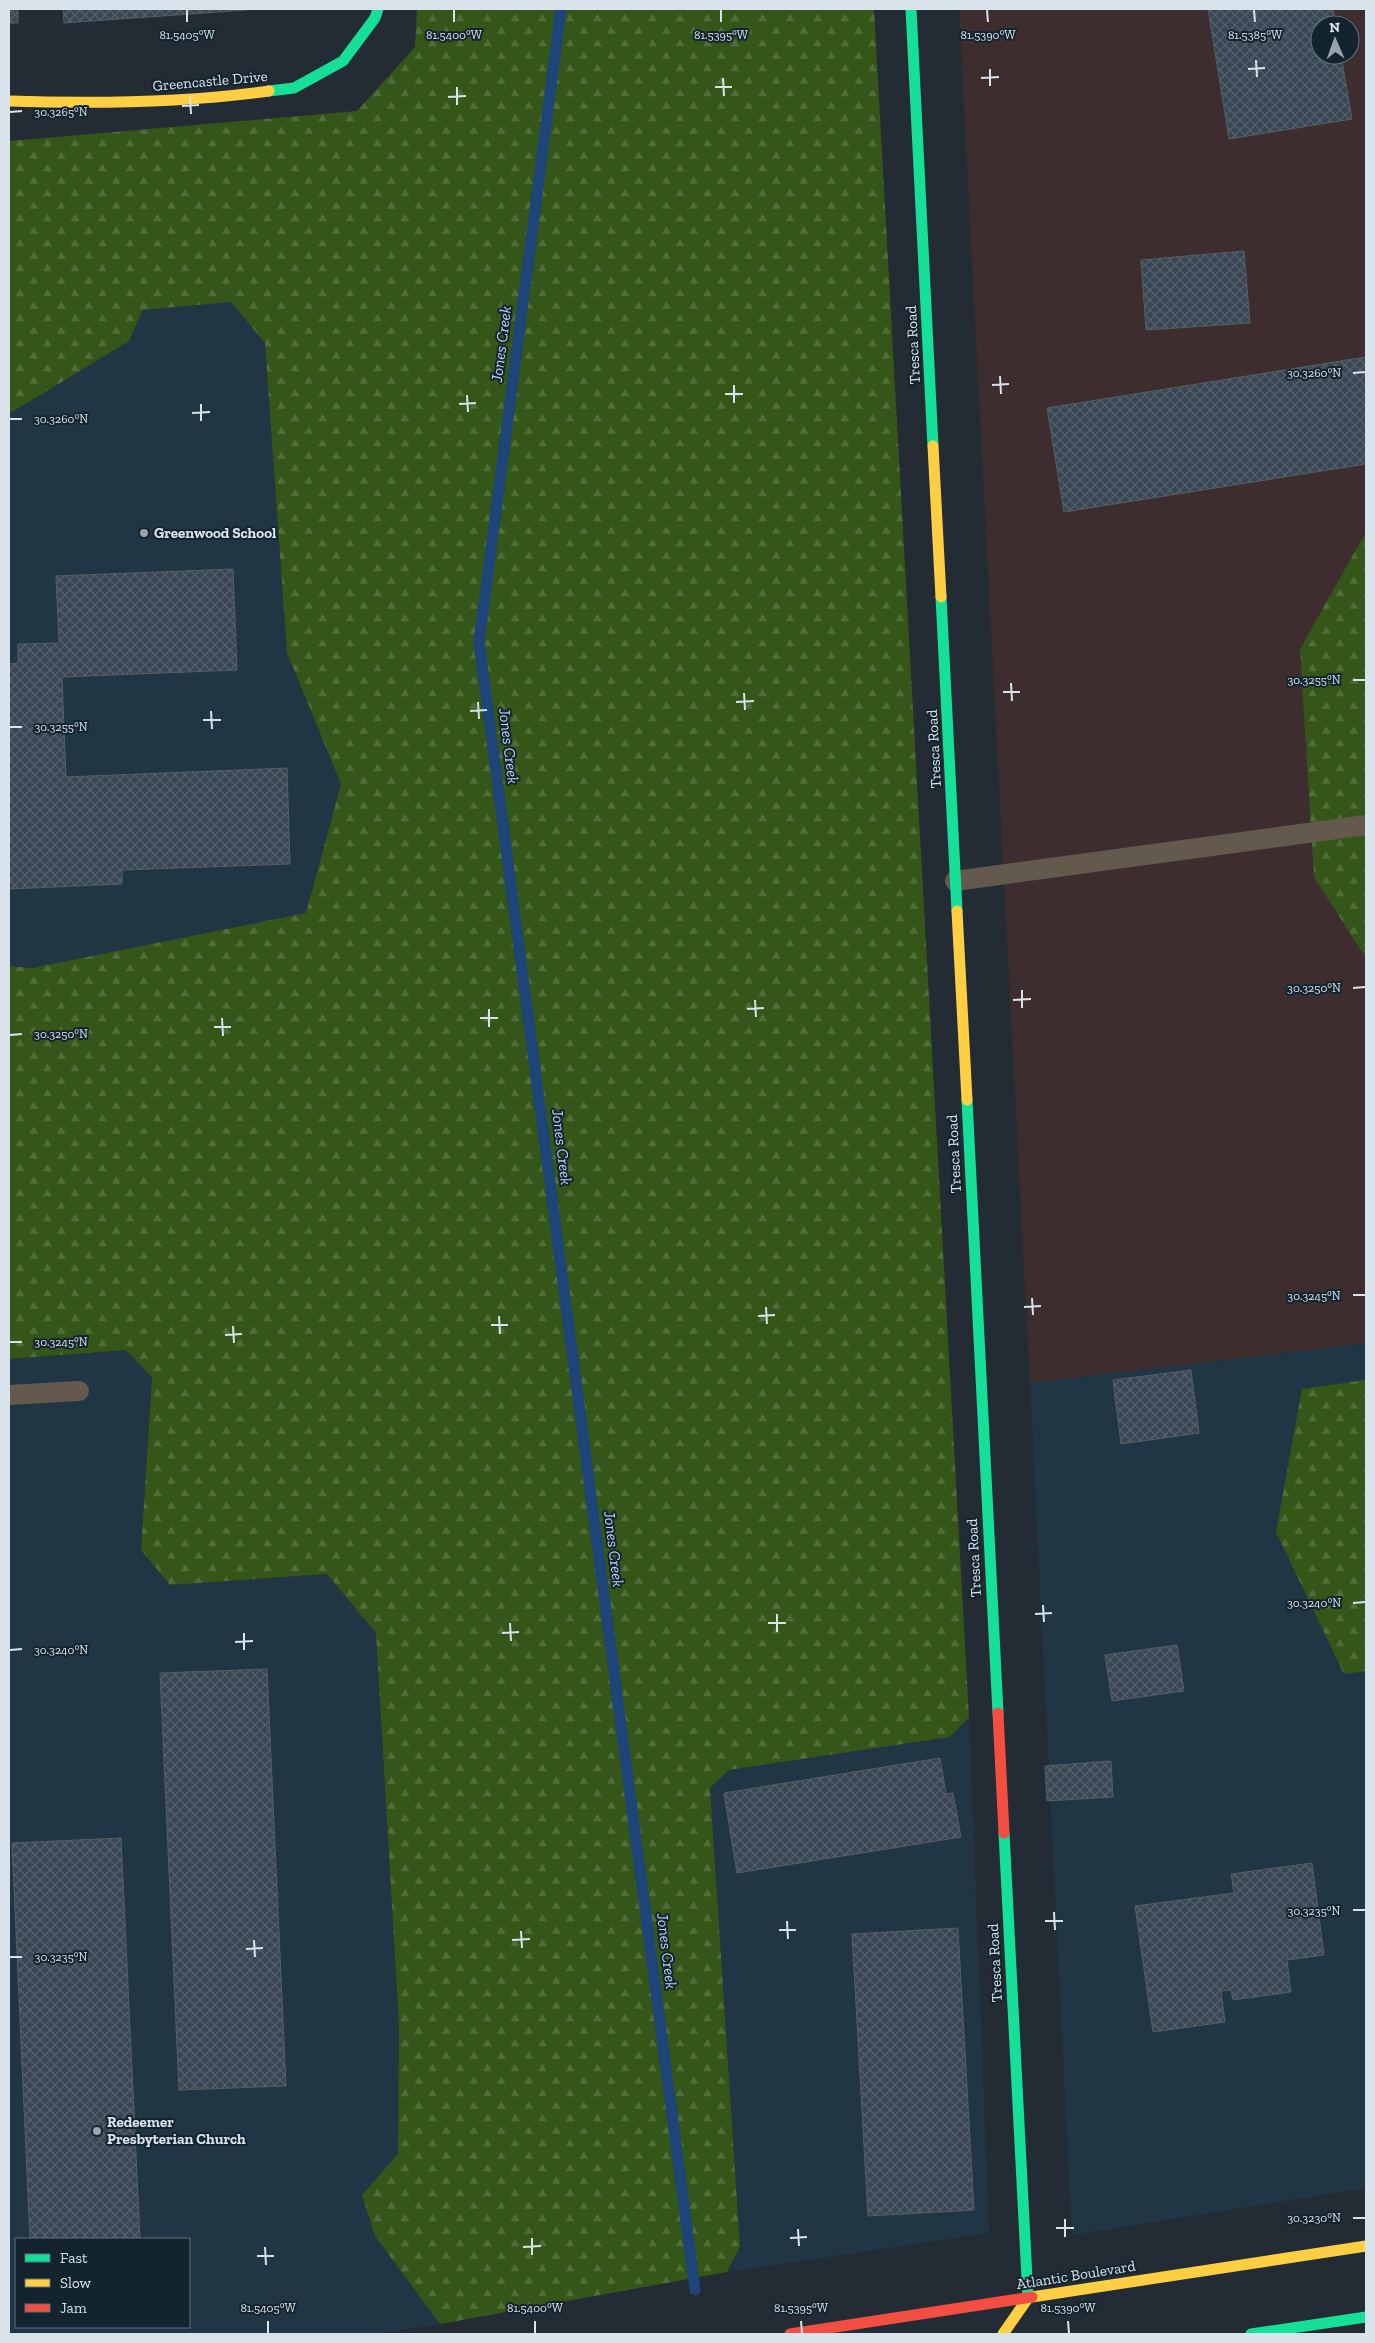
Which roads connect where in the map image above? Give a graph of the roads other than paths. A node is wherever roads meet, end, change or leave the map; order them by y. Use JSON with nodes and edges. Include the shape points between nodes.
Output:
{"nodes":[{"id":1,"x":378,"y":9,"type":"edge"},
{"id":2,"x":911,"y":9,"type":"edge"},
{"id":3,"x":9,"y":101,"type":"edge"},
{"id":4,"x":1366,"y":825,"type":"edge"},
{"id":5,"x":955,"y":881,"type":"junction"},
{"id":6,"x":79,"y":1391,"type":"dead end"},
{"id":7,"x":9,"y":1395,"type":"edge"},
{"id":8,"x":1366,"y":2246,"type":"edge"},
{"id":9,"x":1028,"y":2298,"type":"junction"},
{"id":10,"x":1366,"y":2318,"type":"edge"},
{"id":11,"x":790,"y":2334,"type":"edge"},
{"id":12,"x":1002,"y":2334,"type":"edge"},
{"id":13,"x":1252,"y":2334,"type":"edge"}],
"edges":[{"from":1,"to":3,"type":"main road","name":"Greencastle Drive","via":[[375,18],[343,61],[294,88],[241,95],[89,104]]},
{"from":2,"to":5,"type":"main road","name":"Tresca Road"},
{"from":4,"to":5,"type":"lane"},
{"from":5,"to":9,"type":"main road","name":"Tresca Road"},
{"from":6,"to":7,"type":"lane"},
{"from":8,"to":9,"type":"main road","name":"Atlantic Boulevard"},
{"from":9,"to":11,"type":"main road","name":"Atlantic Boulevard"},
{"from":9,"to":12,"type":"main road"},
{"from":10,"to":13,"type":"main road"}]}
